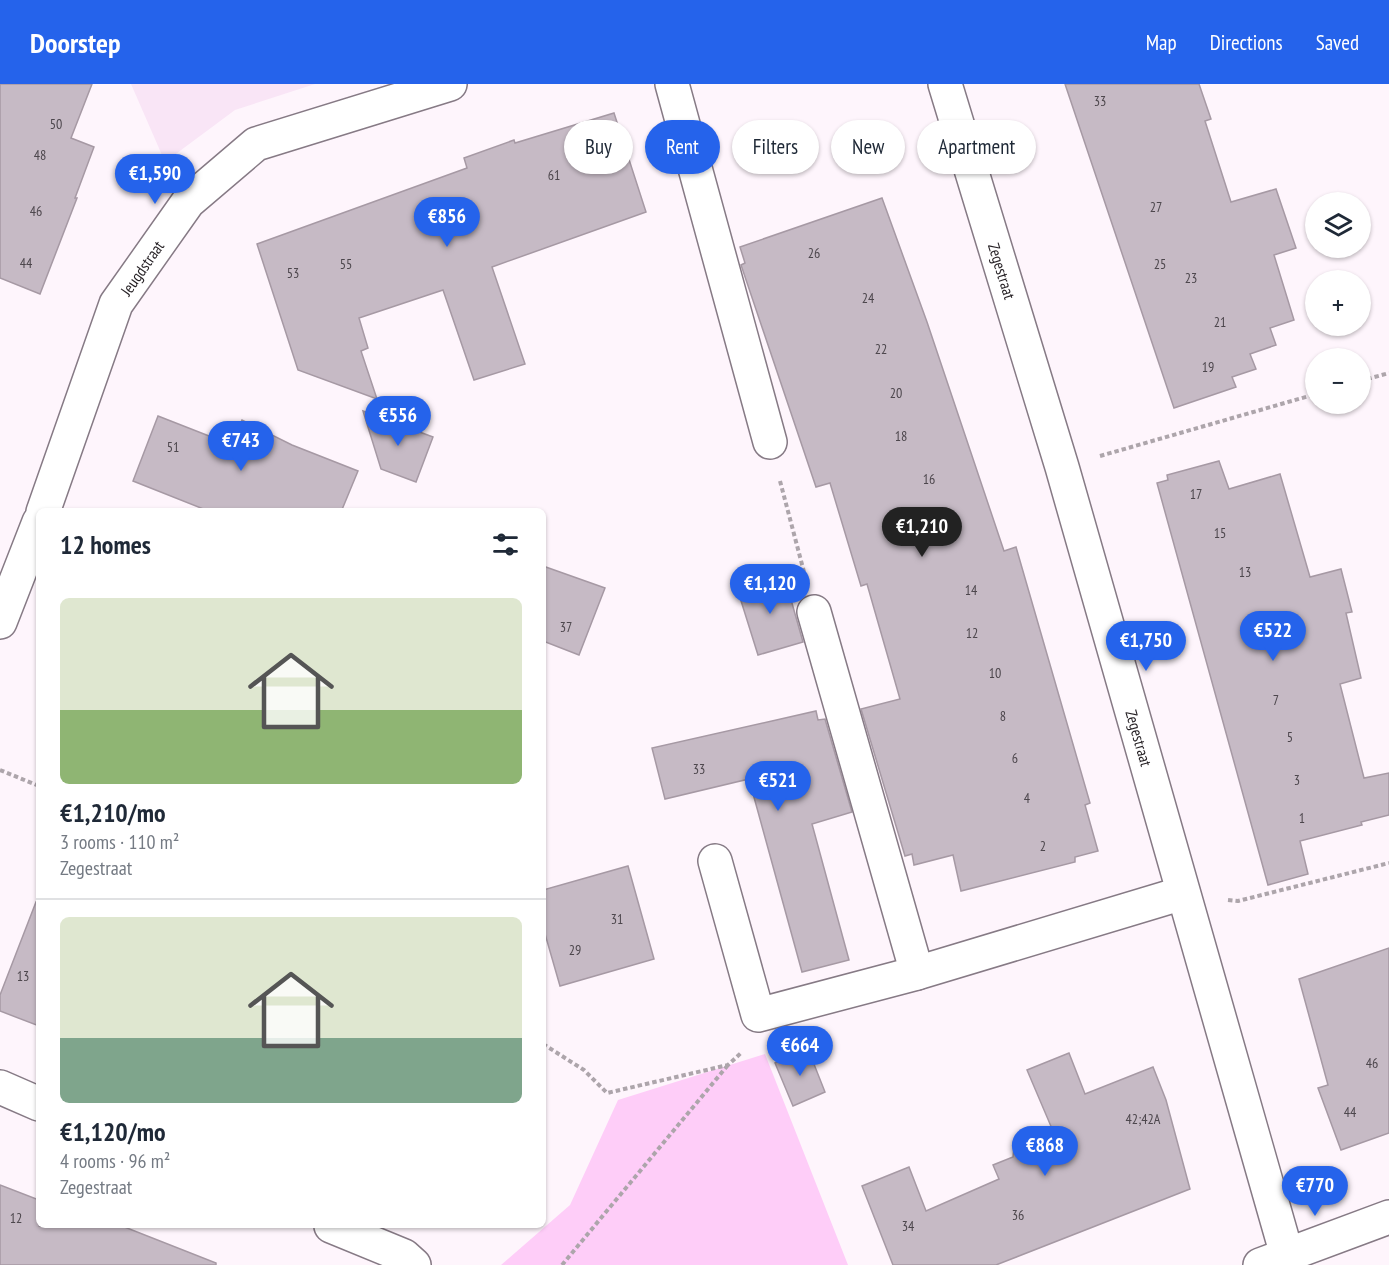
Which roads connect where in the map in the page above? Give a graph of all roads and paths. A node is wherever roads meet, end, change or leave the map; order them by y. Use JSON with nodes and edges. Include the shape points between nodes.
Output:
{"nodes":[{"id":1,"x":450,"y":84,"type":"edge"},
{"id":2,"x":672,"y":84,"type":"edge"},
{"id":3,"x":945,"y":84,"type":"edge"},
{"id":4,"x":1389,"y":373,"type":"edge"},
{"id":5,"x":1371,"y":378,"type":"edge"},
{"id":6,"x":1305,"y":397,"type":"edge"},
{"id":7,"x":770,"y":442,"type":"joint"},
{"id":8,"x":1062,"y":467,"type":"junction"},
{"id":9,"x":44,"y":508,"type":"edge"},
{"id":10,"x":36,"y":530,"type":"edge"},
{"id":11,"x":814,"y":612,"type":"joint"},
{"id":12,"x":0,"y":622,"type":"edge"},
{"id":13,"x":0,"y":770,"type":"edge"},
{"id":14,"x":36,"y":785,"type":"edge"},
{"id":15,"x":715,"y":861,"type":"dead end"},
{"id":16,"x":1389,"y":863,"type":"edge"},
{"id":17,"x":1182,"y":893,"type":"junction"},
{"id":18,"x":917,"y":973,"type":"junction"},
{"id":19,"x":758,"y":1015,"type":"junction"},
{"id":20,"x":546,"y":1046,"type":"edge"},
{"id":21,"x":728,"y":1065,"type":"junction"},
{"id":22,"x":0,"y":1087,"type":"edge"},
{"id":23,"x":36,"y":1103,"type":"edge"},
{"id":24,"x":1389,"y":1217,"type":"edge"},
{"id":25,"x":336,"y":1228,"type":"edge"},
{"id":26,"x":1277,"y":1262,"type":"edge"},
{"id":27,"x":414,"y":1265,"type":"edge"},
{"id":28,"x":562,"y":1265,"type":"edge"}],
"edges":[{"from":1,"to":9,"type":"street","name":"Jeugdstraat","via":[[256,144],[188,202],[116,304]]},
{"from":2,"to":7,"type":"street"},
{"from":3,"to":8,"type":"street","name":"Zegestraat"},
{"from":4,"to":5,"type":"path"},
{"from":6,"to":8,"type":"path"},
{"from":7,"to":11,"type":"path"},
{"from":8,"to":17,"type":"street","name":"Zegestraat"},
{"from":10,"to":12,"type":"street"},
{"from":11,"to":18,"type":"street"},
{"from":13,"to":14,"type":"path"},
{"from":15,"to":19,"type":"street"},
{"from":16,"to":17,"type":"path","via":[[1239,901]]},
{"from":17,"to":18,"type":"street"},
{"from":17,"to":26,"type":"street","name":"Zegestraat"},
{"from":18,"to":19,"type":"street"},
{"from":19,"to":21,"type":"path","via":[[757,1038]]},
{"from":20,"to":21,"type":"path","via":[[584,1070],[607,1093]]},
{"from":21,"to":28,"type":"path"},
{"from":22,"to":23,"type":"street"},
{"from":24,"to":26,"type":"street"},
{"from":25,"to":27,"type":"street","via":[[404,1256]]}]}
